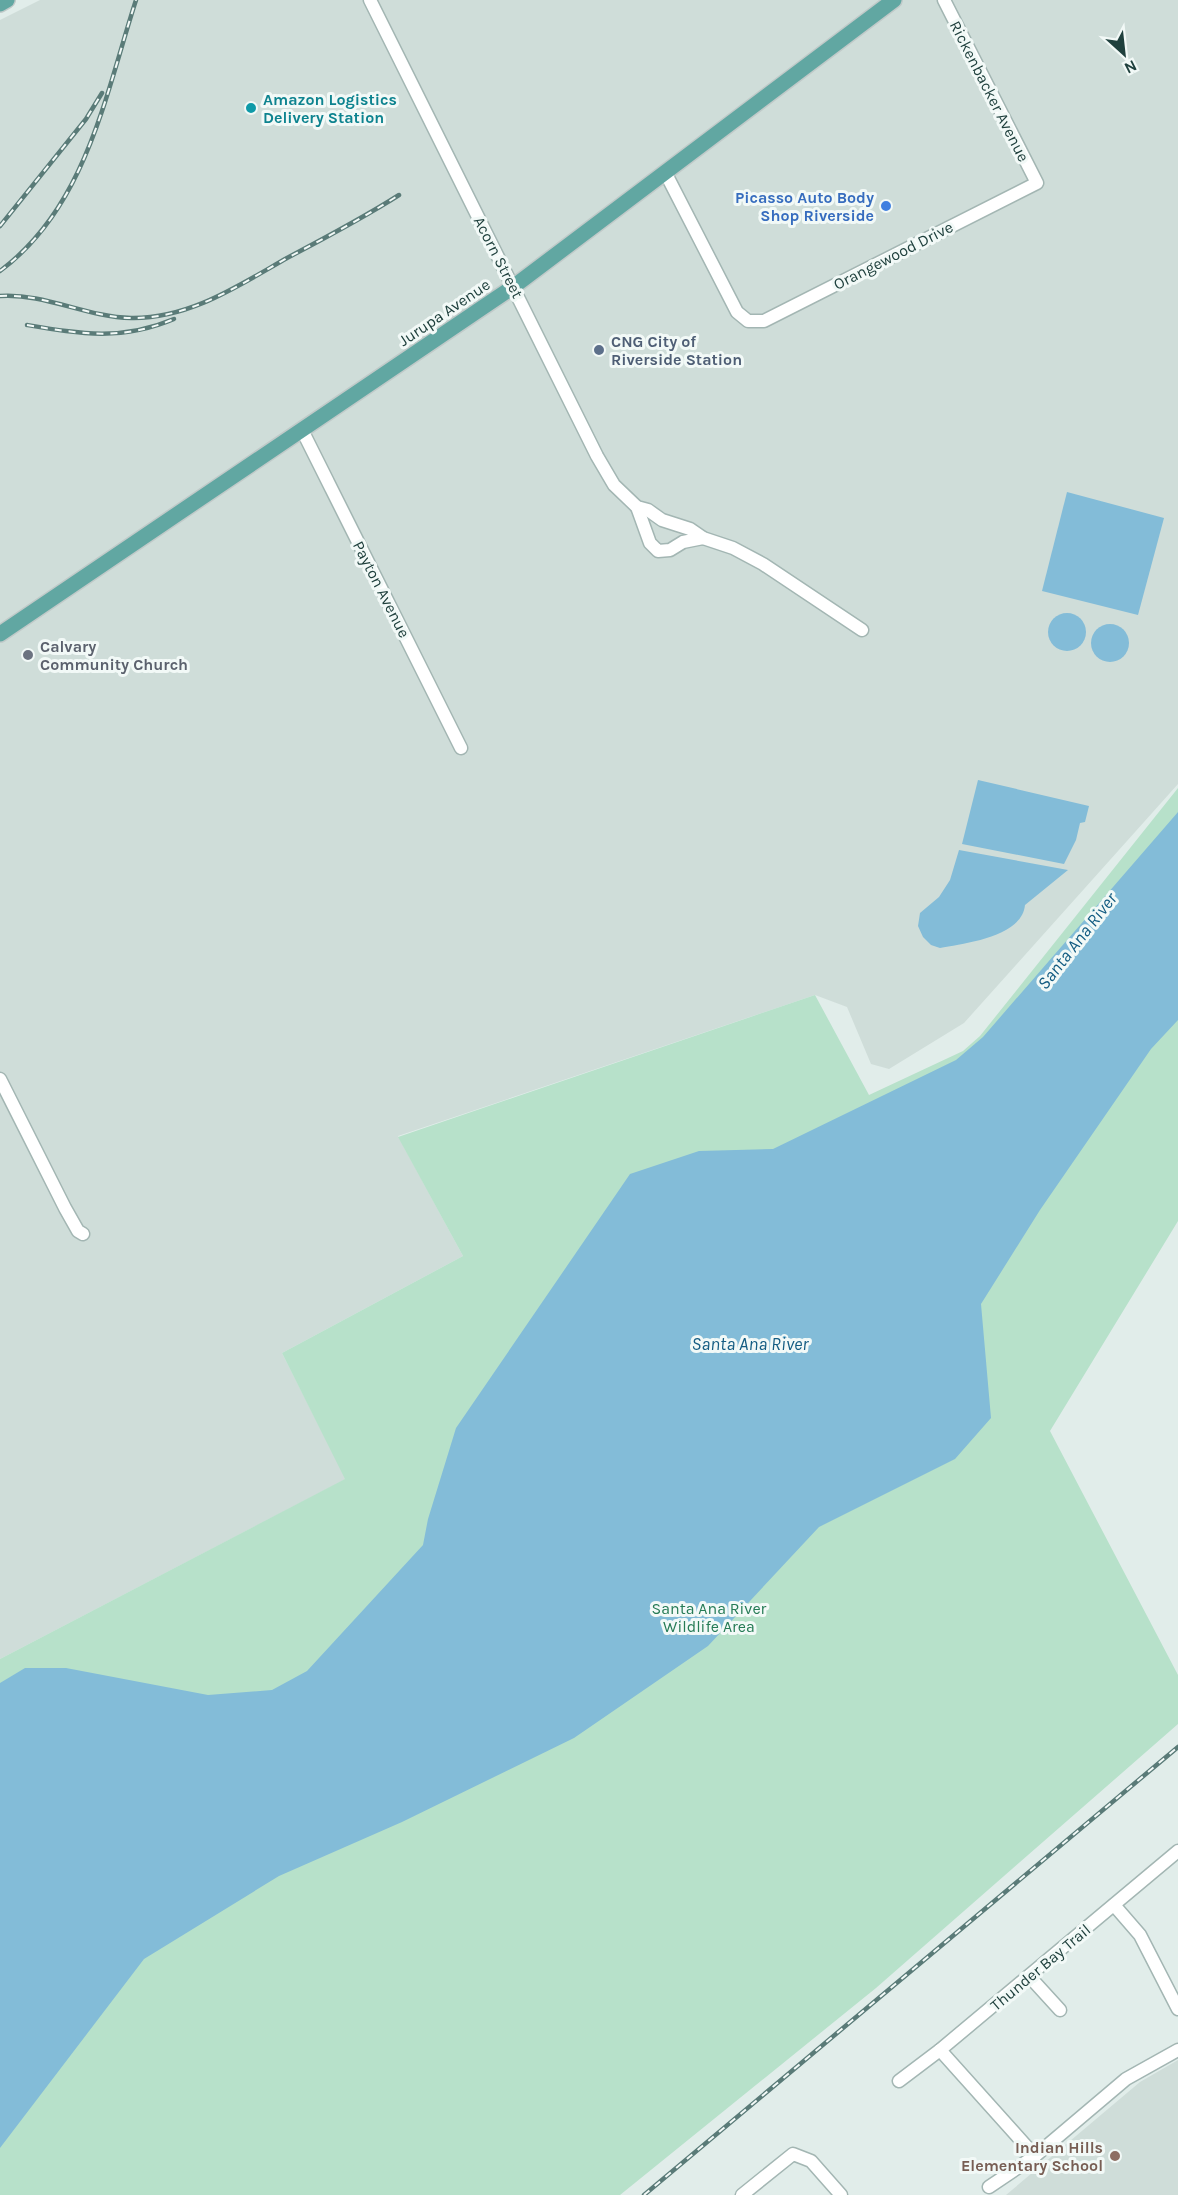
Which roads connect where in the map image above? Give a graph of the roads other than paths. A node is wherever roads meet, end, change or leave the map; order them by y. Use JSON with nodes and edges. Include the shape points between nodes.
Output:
{"nodes":[{"id":1,"x":8,"y":0,"type":"edge"},
{"id":2,"x":370,"y":0,"type":"edge"},
{"id":3,"x":894,"y":0,"type":"edge"},
{"id":4,"x":944,"y":0,"type":"edge"},
{"id":5,"x":0,"y":4,"type":"edge"},
{"id":6,"x":665,"y":172,"type":"junction"},
{"id":7,"x":1037,"y":183,"type":"joint"},
{"id":8,"x":513,"y":287,"type":"junction"},
{"id":9,"x":302,"y":429,"type":"junction"},
{"id":10,"x":637,"y":507,"type":"junction"},
{"id":11,"x":703,"y":538,"type":"junction"},
{"id":12,"x":862,"y":630,"type":"dead end"},
{"id":13,"x":0,"y":634,"type":"edge"},
{"id":14,"x":461,"y":748,"type":"dead end"},
{"id":15,"x":0,"y":1079,"type":"edge"},
{"id":16,"x":83,"y":1234,"type":"dead end"},
{"id":17,"x":1178,"y":1851,"type":"edge"},
{"id":18,"x":1114,"y":1905,"type":"junction"},
{"id":19,"x":1029,"y":1976,"type":"junction"},
{"id":20,"x":1178,"y":2009,"type":"edge"},
{"id":21,"x":1060,"y":2010,"type":"dead end"},
{"id":22,"x":940,"y":2050,"type":"junction"},
{"id":23,"x":1178,"y":2050,"type":"edge"},
{"id":24,"x":899,"y":2081,"type":"dead end"},
{"id":25,"x":1035,"y":2156,"type":"junction"},
{"id":26,"x":989,"y":2187,"type":"dead end"},
{"id":27,"x":742,"y":2195,"type":"edge"},
{"id":28,"x":841,"y":2195,"type":"edge"}],
"edges":[{"from":1,"to":5,"type":"main road"},
{"from":2,"to":8,"type":"street","name":"Acorn Street"},
{"from":3,"to":6,"type":"main road","name":"Jurupa Avenue"},
{"from":4,"to":7,"type":"street","name":"Rickenbacker Avenue"},
{"from":6,"to":7,"type":"street","name":"Orangewood Drive","via":[[737,312],[748,321],[764,321]]},
{"from":6,"to":8,"type":"main road","name":"Jurupa Avenue"},
{"from":8,"to":9,"type":"main road","name":"Jurupa Avenue"},
{"from":8,"to":10,"type":"street","name":"Acorn Street","via":[[605,472]]},
{"from":9,"to":13,"type":"main road","name":"Jurupa Avenue"},
{"from":9,"to":14,"type":"street","name":"Payton Avenue"},
{"from":10,"to":11,"type":"street","name":"Acorn Street"},
{"from":10,"to":11,"type":"street","name":"Acorn Street","via":[[650,543],[658,551]]},
{"from":11,"to":12,"type":"street","name":"Acorn Street","via":[[763,564]]},
{"from":15,"to":16,"type":"street","via":[[65,1208]]},
{"from":17,"to":18,"type":"street","name":"Thunder Bay Trail"},
{"from":18,"to":19,"type":"street","name":"Thunder Bay Trail"},
{"from":18,"to":20,"type":"street","via":[[1140,1935]]},
{"from":19,"to":21,"type":"street"},
{"from":19,"to":22,"type":"street","name":"Thunder Bay Trail"},
{"from":22,"to":24,"type":"street","name":"Thunder Bay Trail"},
{"from":22,"to":25,"type":"street"},
{"from":23,"to":25,"type":"street","via":[[1126,2079]]},
{"from":25,"to":26,"type":"street"},
{"from":27,"to":28,"type":"street","via":[[793,2154],[811,2161]]}]}
